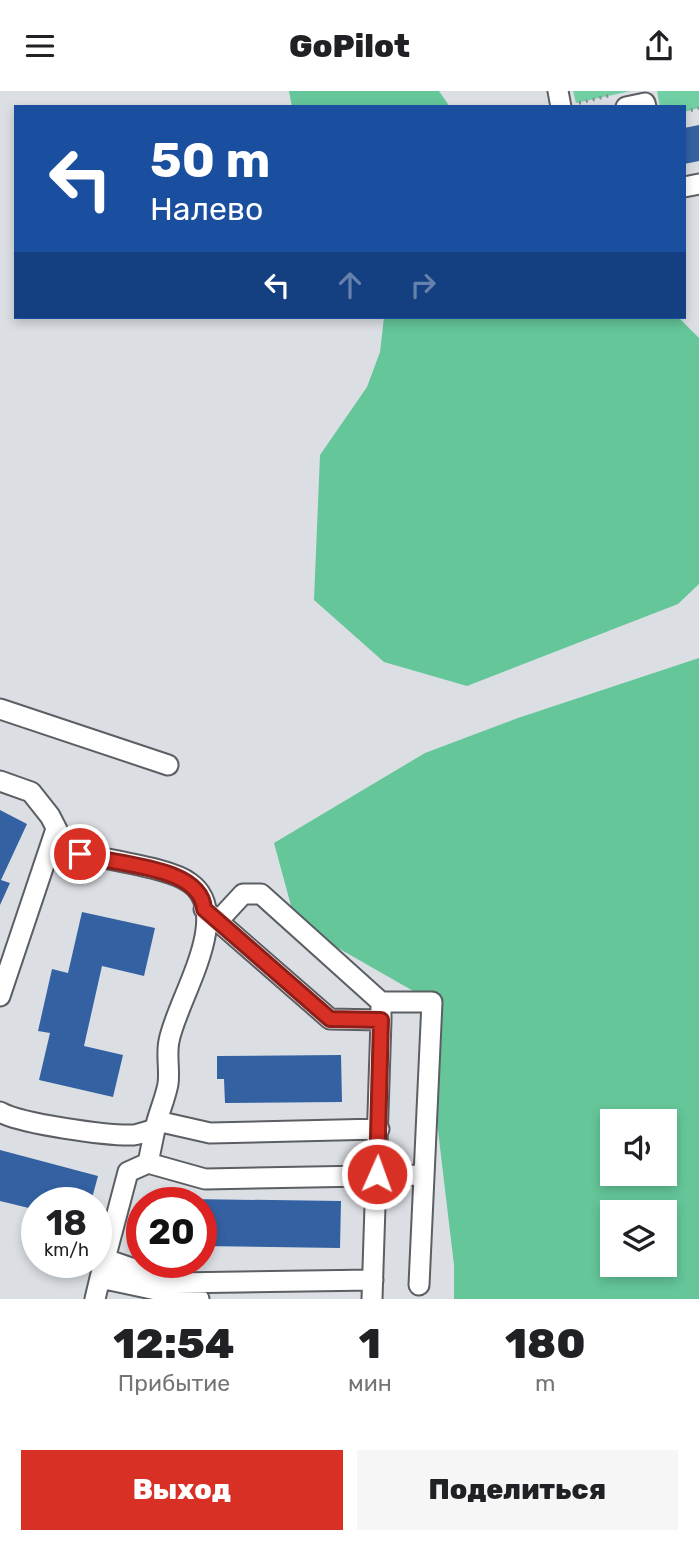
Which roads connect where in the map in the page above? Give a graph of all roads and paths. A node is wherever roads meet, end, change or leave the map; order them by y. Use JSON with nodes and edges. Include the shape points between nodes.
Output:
{"nodes":[{"id":1,"x":558,"y":91,"type":"edge"},
{"id":2,"x":623,"y":100,"type":"edge"},
{"id":3,"x":569,"y":105,"type":"edge"},
{"id":4,"x":646,"y":105,"type":"edge"},
{"id":5,"x":0,"y":709,"type":"edge"},
{"id":6,"x":168,"y":765,"type":"dead end"},
{"id":7,"x":0,"y":781,"type":"edge"},
{"id":8,"x":56,"y":829,"type":"junction"},
{"id":9,"x":211,"y":915,"type":"junction"},
{"id":10,"x":0,"y":996,"type":"edge"},
{"id":11,"x":381,"y":1011,"type":"junction"},
{"id":12,"x":0,"y":1112,"type":"edge"},
{"id":13,"x":156,"y":1125,"type":"junction"},
{"id":14,"x":379,"y":1129,"type":"junction"},
{"id":15,"x":148,"y":1163,"type":"junction"},
{"id":16,"x":377,"y":1174,"type":"junction"},
{"id":17,"x":424,"y":1175,"type":"junction"},
{"id":18,"x":112,"y":1231,"type":"edge"},
{"id":19,"x":112,"y":1270,"type":"edge"},
{"id":20,"x":112,"y":1271,"type":"edge"},
{"id":21,"x":100,"y":1278,"type":"edge"},
{"id":22,"x":419,"y":1285,"type":"dead end"},
{"id":23,"x":372,"y":1290,"type":"edge"},
{"id":24,"x":95,"y":1299,"type":"edge"},
{"id":25,"x":199,"y":1299,"type":"edge"}],
"edges":[{"from":1,"to":3,"type":"lane"},
{"from":2,"to":3,"type":"path"},
{"from":2,"to":4,"type":"lane"},
{"from":5,"to":6,"type":"lane"},
{"from":7,"to":8,"type":"lane","via":[[31,792]]},
{"from":8,"to":9,"type":"lane","via":[[67,849],[190,883]]},
{"from":8,"to":10,"type":"lane"},
{"from":9,"to":11,"type":"lane","via":[[330,1019]]},
{"from":9,"to":11,"type":"lane","via":[[243,894],[261,894]]},
{"from":9,"to":13,"type":"lane","via":[[200,963],[182,996],[168,1042],[168,1081]]},
{"from":11,"to":14,"type":"lane"},
{"from":11,"to":17,"type":"lane","via":[[432,1002]]},
{"from":12,"to":13,"type":"lane","via":[[25,1122],[134,1135]]},
{"from":13,"to":14,"type":"lane","via":[[210,1133]]},
{"from":13,"to":15,"type":"lane"},
{"from":14,"to":16,"type":"lane"},
{"from":15,"to":16,"type":"lane","via":[[205,1178]]},
{"from":15,"to":18,"type":"lane","via":[[128,1172]]},
{"from":16,"to":17,"type":"lane"},
{"from":16,"to":23,"type":"lane"},
{"from":17,"to":22,"type":"lane"},
{"from":19,"to":23,"type":"lane","via":[[175,1283]]},
{"from":20,"to":25,"type":"lane"},
{"from":21,"to":24,"type":"lane"}]}
